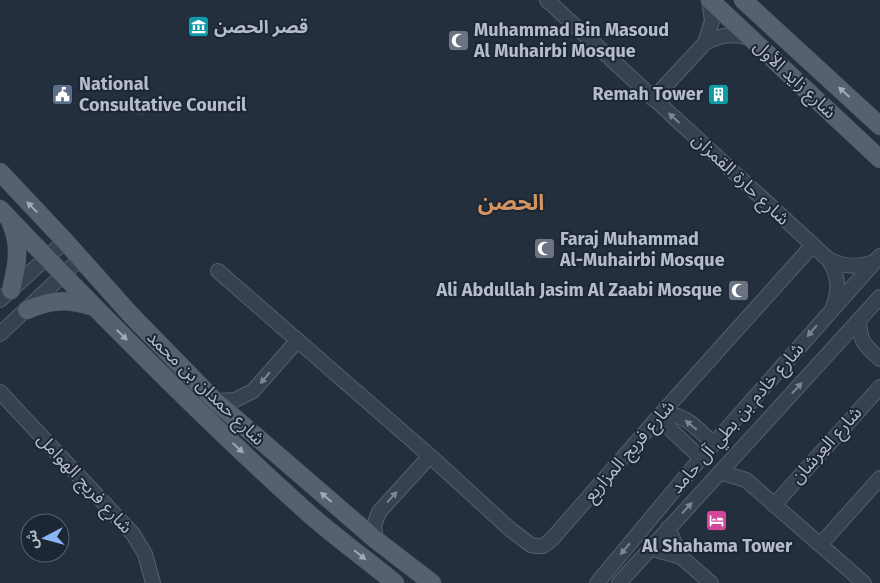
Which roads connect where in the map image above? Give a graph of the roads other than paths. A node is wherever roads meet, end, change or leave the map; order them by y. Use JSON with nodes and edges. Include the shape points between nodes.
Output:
{"nodes":[{"id":1,"x":546,"y":0,"type":"edge"},
{"id":2,"x":710,"y":0,"type":"edge"},
{"id":3,"x":742,"y":0,"type":"edge"},
{"id":4,"x":750,"y":38,"type":"junction"},
{"id":5,"x":705,"y":42,"type":"junction"},
{"id":6,"x":654,"y":99,"type":"junction"},
{"id":7,"x":880,"y":126,"type":"edge"},
{"id":8,"x":879,"y":159,"type":"edge"},
{"id":9,"x":0,"y":172,"type":"edge"},
{"id":10,"x":4,"y":213,"type":"edge"},
{"id":11,"x":65,"y":241,"type":"junction"},
{"id":12,"x":812,"y":246,"type":"junction"},
{"id":13,"x":46,"y":258,"type":"junction"},
{"id":14,"x":80,"y":259,"type":"junction"},
{"id":15,"x":828,"y":259,"type":"junction"},
{"id":16,"x":877,"y":259,"type":"edge"},
{"id":17,"x":218,"y":271,"type":"dead end"},
{"id":18,"x":63,"y":275,"type":"junction"},
{"id":19,"x":5,"y":295,"type":"edge"},
{"id":20,"x":880,"y":297,"type":"edge"},
{"id":21,"x":833,"y":307,"type":"junction"},
{"id":22,"x":95,"y":308,"type":"junction"},
{"id":23,"x":27,"y":310,"type":"junction"},
{"id":24,"x":859,"y":320,"type":"junction"},
{"id":25,"x":0,"y":334,"type":"edge"},
{"id":26,"x":297,"y":342,"type":"junction"},
{"id":27,"x":836,"y":345,"type":"junction"},
{"id":28,"x":864,"y":345,"type":"junction"},
{"id":29,"x":880,"y":359,"type":"edge"},
{"id":30,"x":880,"y":387,"type":"edge"},
{"id":31,"x":0,"y":392,"type":"edge"},
{"id":32,"x":215,"y":401,"type":"junction"},
{"id":33,"x":714,"y":444,"type":"junction"},
{"id":34,"x":735,"y":455,"type":"junction"},
{"id":35,"x":430,"y":456,"type":"junction"},
{"id":36,"x":701,"y":458,"type":"junction"},
{"id":37,"x":720,"y":472,"type":"junction"},
{"id":38,"x":880,"y":478,"type":"edge"},
{"id":39,"x":746,"y":480,"type":"junction"},
{"id":40,"x":774,"y":505,"type":"junction"},
{"id":41,"x":668,"y":528,"type":"junction"},
{"id":42,"x":376,"y":540,"type":"junction"},
{"id":43,"x":820,"y":544,"type":"junction"},
{"id":44,"x":650,"y":548,"type":"junction"},
{"id":45,"x":681,"y":557,"type":"junction"},
{"id":46,"x":153,"y":583,"type":"edge"},
{"id":47,"x":395,"y":583,"type":"edge"},
{"id":48,"x":432,"y":583,"type":"edge"},
{"id":49,"x":597,"y":583,"type":"edge"},
{"id":50,"x":619,"y":583,"type":"edge"},
{"id":51,"x":710,"y":583,"type":"edge"},
{"id":52,"x":864,"y":583,"type":"edge"}],
"edges":[{"from":1,"to":6,"type":"street","name":"شارع حارة القمزان"},
{"from":2,"to":4,"type":"main road","name":"شارع زايد الأول"},
{"from":2,"to":5,"type":"street","via":[[712,21]]},
{"from":7,"to":3,"type":"main road","name":"شارع زايد الأول","one_way":true},
{"from":4,"to":5,"type":"street","via":[[732,34]]},
{"from":4,"to":8,"type":"main road","name":"شارع زايد الأول"},
{"from":5,"to":6,"type":"street"},
{"from":12,"to":6,"type":"street","name":"شارع حارة القمزان","one_way":true},
{"from":11,"to":9,"type":"main road","name":"شارع حمدان بن محمد","one_way":true},
{"from":10,"to":13,"type":"main road","name":"شارع حمدان بن محمد"},
{"from":10,"to":19,"type":"main road","via":[[15,232],[18,247],[15,274]]},
{"from":11,"to":13,"type":"street"},
{"from":11,"to":14,"type":"main road","name":"شارع حمدان بن محمد"},
{"from":12,"to":15,"type":"street","name":"شارع حارة القمزان"},
{"from":12,"to":35,"type":"street","name":"شارع فريج المزاريع","via":[[548,543],[537,546],[526,542]]},
{"from":13,"to":18,"type":"main road","name":"شارع حمدان بن محمد"},
{"from":13,"to":19,"type":"street"},
{"from":14,"to":18,"type":"street"},
{"from":14,"to":32,"type":"main road","name":"شارع حمدان بن محمد"},
{"from":15,"to":16,"type":"street","name":"شارع حارة القمزان","via":[[846,266],[865,265]]},
{"from":15,"to":21,"type":"street","name":"شارع حارة القمزان","via":[[838,282]]},
{"from":16,"to":21,"type":"street","name":"شارع خادم بن بطي آل حامد"},
{"from":17,"to":26,"type":"street","name":"شارع فريج المزاريع"},
{"from":18,"to":22,"type":"main road","name":"شارع حمدان بن محمد"},
{"from":18,"to":23,"type":"street"},
{"from":20,"to":24,"type":"street","name":"شارع خادم بن بطي آل حامد"},
{"from":21,"to":33,"type":"street","name":"شارع خادم بن بطي آل حامد","one_way":true},
{"from":22,"to":23,"type":"main road","via":[[80,303],[51,301]]},
{"from":22,"to":47,"type":"main road","name":"شارع حمدان بن محمد","one_way":true,"via":[[308,513]]},
{"from":23,"to":25,"type":"street"},
{"from":24,"to":27,"type":"street","name":"شارع خادم بن بطي آل حامد"},
{"from":24,"to":28,"type":"street"},
{"from":26,"to":32,"type":"street","one_way":true,"via":[[252,391],[235,400]]},
{"from":26,"to":35,"type":"street","name":"شارع فريج المزاريع"},
{"from":27,"to":28,"type":"street"},
{"from":34,"to":27,"type":"street","name":"شارع خادم بن بطي آل حامد","one_way":true},
{"from":28,"to":29,"type":"street"},
{"from":30,"to":40,"type":"street","name":"شارع العِرشان"},
{"from":31,"to":46,"type":"street","name":"شارع فريج الهوامل","via":[[133,534],[145,554]]},
{"from":42,"to":32,"type":"main road","name":"شارع حمدان بن محمد","one_way":true},
{"from":33,"to":36,"type":"street","name":"شارع خادم بن بطي آل حامد"},
{"from":33,"to":36,"type":"street","one_way":true,"via":[[680,416],[664,416],[670,430]]},
{"from":34,"to":37,"type":"street","name":"شارع خادم بن بطي آل حامد"},
{"from":34,"to":39,"type":"street"},
{"from":42,"to":35,"type":"street","one_way":true,"via":[[374,526],[379,512]]},
{"from":36,"to":49,"type":"street","name":"شارع خادم بن بطي آل حامد","one_way":true},
{"from":37,"to":39,"type":"street"},
{"from":41,"to":37,"type":"street","name":"شارع خادم بن بطي آل حامد","one_way":true},
{"from":38,"to":43,"type":"street"},
{"from":39,"to":40,"type":"street"},
{"from":40,"to":43,"type":"street"},
{"from":41,"to":44,"type":"street","name":"شارع خادم بن بطي آل حامد"},
{"from":41,"to":45,"type":"street"},
{"from":42,"to":48,"type":"main road","name":"شارع حمدان بن محمد"},
{"from":43,"to":52,"type":"street"},
{"from":44,"to":45,"type":"street"},
{"from":44,"to":50,"type":"street","name":"شارع خادم بن بطي آل حامد"},
{"from":45,"to":51,"type":"street"}]}
